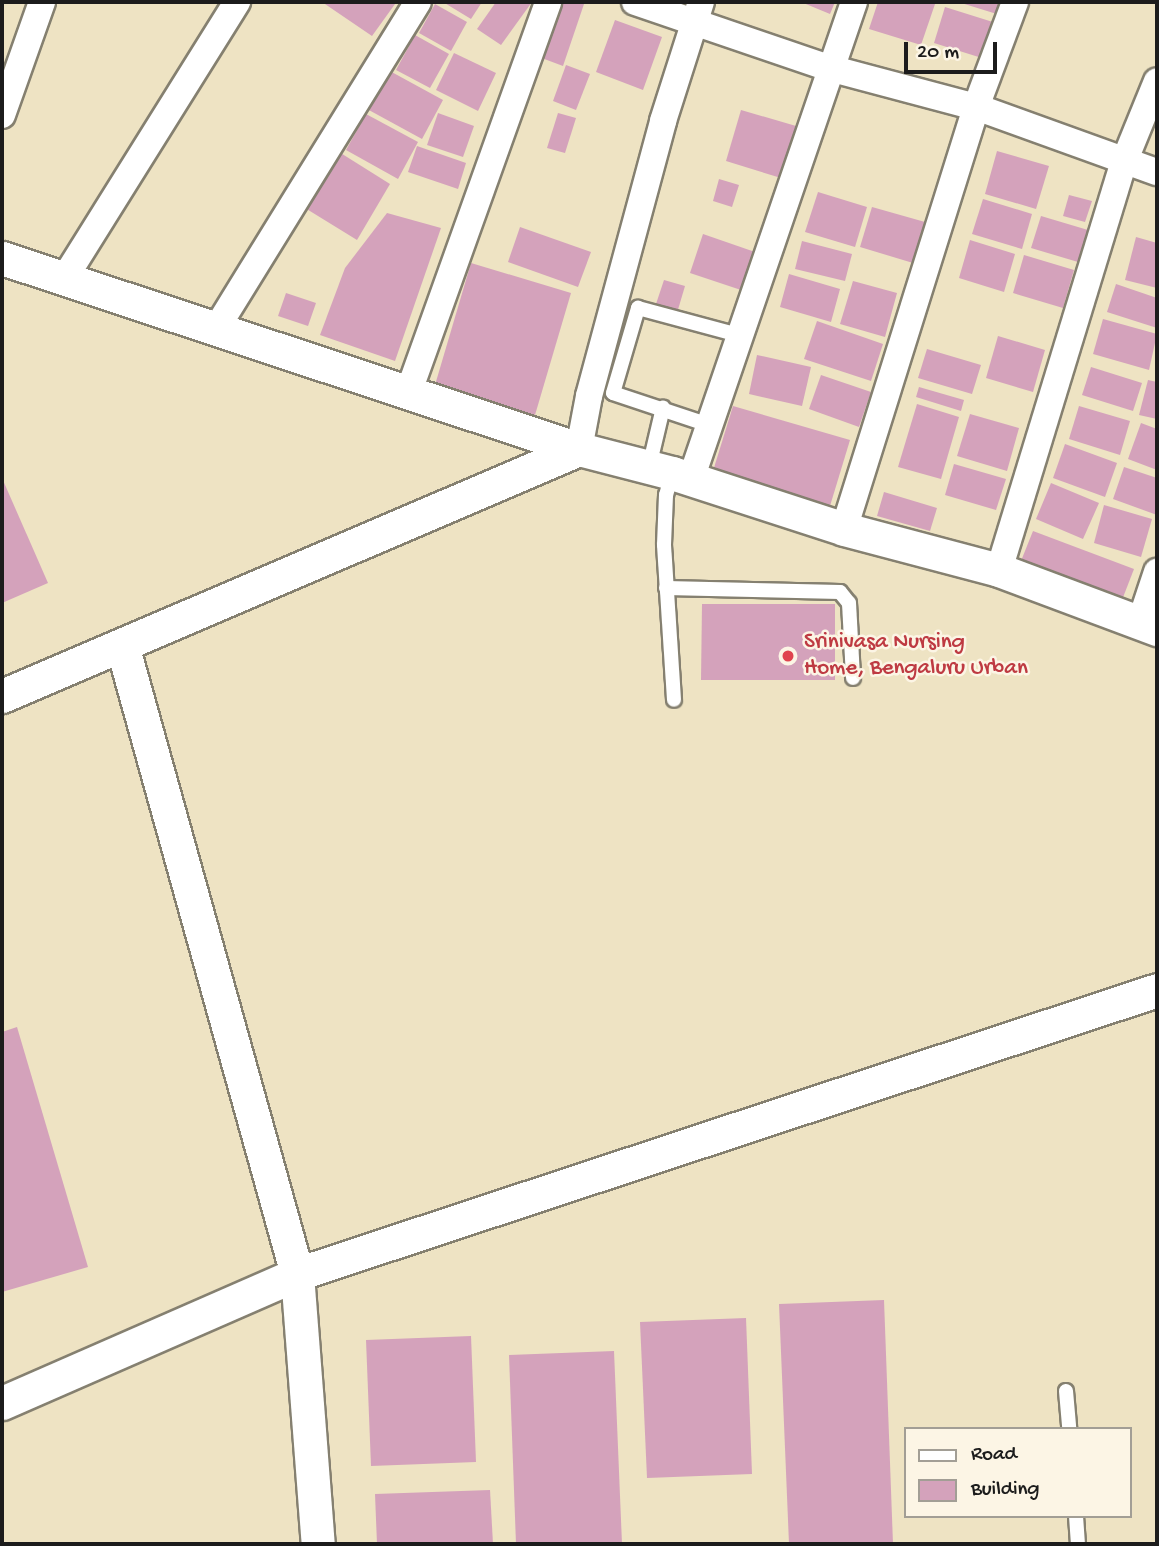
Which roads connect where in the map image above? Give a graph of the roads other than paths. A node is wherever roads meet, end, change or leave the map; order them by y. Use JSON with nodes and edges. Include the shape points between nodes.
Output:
{"nodes":[{"id":1,"x":42,"y":2,"type":"edge"},
{"id":2,"x":237,"y":2,"type":"edge"},
{"id":3,"x":418,"y":2,"type":"edge"},
{"id":4,"x":548,"y":2,"type":"edge"},
{"id":5,"x":635,"y":2,"type":"edge"},
{"id":6,"x":854,"y":2,"type":"edge"},
{"id":7,"x":1015,"y":2,"type":"edge"},
{"id":8,"x":698,"y":12,"type":"edge"},
{"id":9,"x":830,"y":68,"type":"junction"},
{"id":10,"x":1157,"y":81,"type":"edge"},
{"id":11,"x":976,"y":107,"type":"junction"},
{"id":12,"x":2,"y":115,"type":"edge"},
{"id":13,"x":1124,"y":162,"type":"junction"},
{"id":14,"x":1157,"y":172,"type":"edge"},
{"id":15,"x":2,"y":258,"type":"edge"},
{"id":16,"x":64,"y":279,"type":"junction"},
{"id":17,"x":216,"y":329,"type":"junction"},
{"id":18,"x":739,"y":335,"type":"junction"},
{"id":19,"x":409,"y":391,"type":"junction"},
{"id":20,"x":663,"y":408,"type":"junction"},
{"id":21,"x":709,"y":425,"type":"junction"},
{"id":22,"x":579,"y":449,"type":"junction"},
{"id":23,"x":671,"y":473,"type":"junction"},
{"id":24,"x":844,"y":529,"type":"junction"},
{"id":25,"x":999,"y":570,"type":"junction"},
{"id":26,"x":1157,"y":572,"type":"edge"},
{"id":27,"x":666,"y":588,"type":"junction"},
{"id":28,"x":1149,"y":626,"type":"edge"},
{"id":29,"x":122,"y":645,"type":"junction"},
{"id":30,"x":853,"y":678,"type":"dead end"},
{"id":31,"x":2,"y":696,"type":"edge"},
{"id":32,"x":674,"y":700,"type":"dead end"},
{"id":33,"x":1157,"y":990,"type":"edge"},
{"id":34,"x":297,"y":1275,"type":"junction"},
{"id":35,"x":1066,"y":1391,"type":"dead end"},
{"id":36,"x":2,"y":1403,"type":"edge"},
{"id":37,"x":1069,"y":1427,"type":"edge"},
{"id":38,"x":1076,"y":1518,"type":"edge"},
{"id":39,"x":318,"y":1544,"type":"edge"},
{"id":40,"x":1078,"y":1544,"type":"edge"}],
"edges":[{"from":1,"to":12,"type":"street"},
{"from":2,"to":16,"type":"street"},
{"from":3,"to":17,"type":"street"},
{"from":4,"to":19,"type":"street"},
{"from":5,"to":8,"type":"street"},
{"from":6,"to":9,"type":"street"},
{"from":7,"to":11,"type":"street"},
{"from":8,"to":9,"type":"street"},
{"from":8,"to":22,"type":"street","via":[[656,147]]},
{"from":9,"to":11,"type":"street"},
{"from":9,"to":18,"type":"street"},
{"from":10,"to":13,"type":"street"},
{"from":11,"to":13,"type":"street"},
{"from":11,"to":24,"type":"street"},
{"from":13,"to":14,"type":"street"},
{"from":13,"to":25,"type":"street"},
{"from":15,"to":16,"type":"street"},
{"from":16,"to":17,"type":"street"},
{"from":17,"to":19,"type":"street"},
{"from":18,"to":20,"type":"lane","via":[[638,308],[613,393]]},
{"from":18,"to":21,"type":"street"},
{"from":19,"to":22,"type":"street"},
{"from":20,"to":21,"type":"lane"},
{"from":20,"to":23,"type":"lane"},
{"from":21,"to":23,"type":"street"},
{"from":22,"to":23,"type":"street"},
{"from":22,"to":29,"type":"street"},
{"from":23,"to":24,"type":"street"},
{"from":23,"to":27,"type":"lane","via":[[664,518]]},
{"from":24,"to":25,"type":"street"},
{"from":25,"to":28,"type":"street"},
{"from":26,"to":28,"type":"street"},
{"from":27,"to":30,"type":"lane","via":[[840,592],[849,603]]},
{"from":27,"to":32,"type":"lane"},
{"from":29,"to":31,"type":"street"},
{"from":29,"to":34,"type":"street"},
{"from":33,"to":34,"type":"street"},
{"from":34,"to":36,"type":"street"},
{"from":34,"to":39,"type":"street"},
{"from":35,"to":37,"type":"lane"},
{"from":38,"to":40,"type":"lane"}]}
